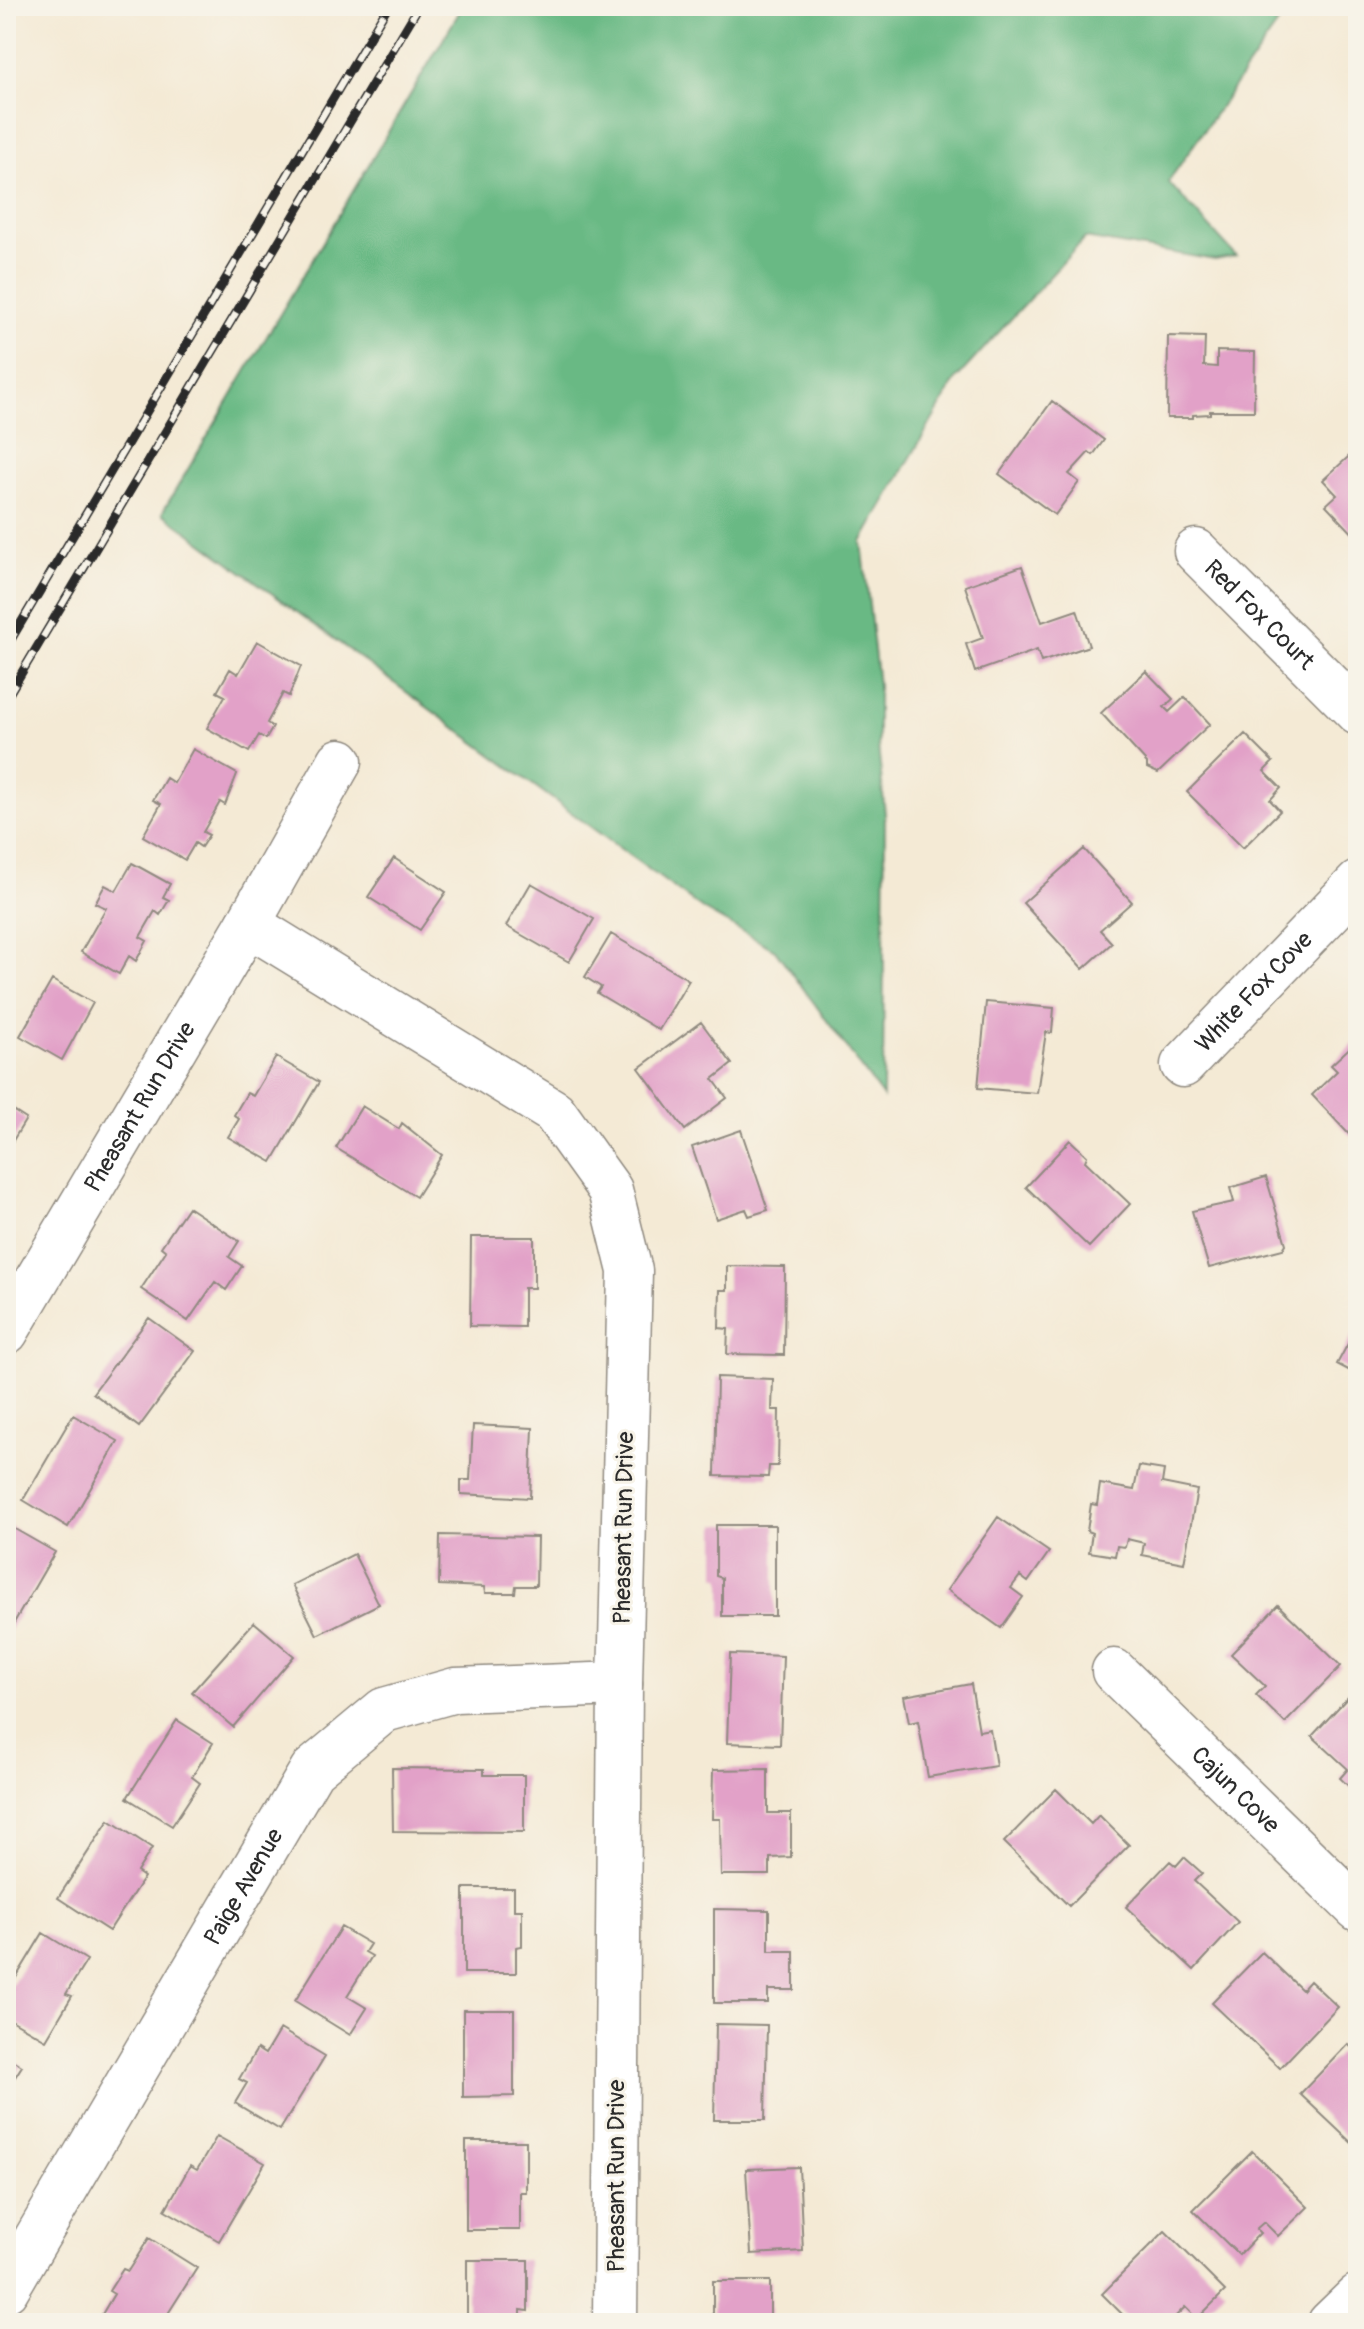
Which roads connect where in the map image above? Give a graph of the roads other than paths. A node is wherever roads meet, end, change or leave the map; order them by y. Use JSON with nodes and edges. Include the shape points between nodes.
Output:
{"nodes":[{"id":1,"x":1196,"y":551,"type":"dead end"},
{"id":2,"x":1358,"y":713,"type":"edge"},
{"id":3,"x":340,"y":761,"type":"dead end"},
{"id":4,"x":1358,"y":883,"type":"edge"},
{"id":5,"x":248,"y":924,"type":"junction"},
{"id":6,"x":1183,"y":1065,"type":"dead end"},
{"id":7,"x":6,"y":1332,"type":"edge"},
{"id":8,"x":1114,"y":1671,"type":"dead end"},
{"id":9,"x":620,"y":1684,"type":"junction"},
{"id":10,"x":1358,"y":1909,"type":"edge"},
{"id":11,"x":6,"y":2290,"type":"edge"},
{"id":12,"x":1358,"y":2296,"type":"edge"},
{"id":13,"x":615,"y":2323,"type":"edge"},
{"id":14,"x":1330,"y":2323,"type":"edge"}],
"edges":[{"from":1,"to":2,"type":"street","name":"Red Fox Court"},
{"from":3,"to":5,"type":"street","name":"Pheasant Run Drive"},
{"from":4,"to":6,"type":"street","name":"White Fox Cove"},
{"from":5,"to":7,"type":"street","name":"Pheasant Run Drive"},
{"from":5,"to":9,"type":"street","name":"Pheasant Run Drive","via":[[554,1112],[610,1190],[630,1271]]},
{"from":8,"to":10,"type":"street","name":"Cajun Cove"},
{"from":9,"to":11,"type":"street","name":"Paige Avenue","via":[[440,1694],[384,1710],[312,1770]]},
{"from":9,"to":13,"type":"street","name":"Pheasant Run Drive"},
{"from":12,"to":14,"type":"street"}]}
